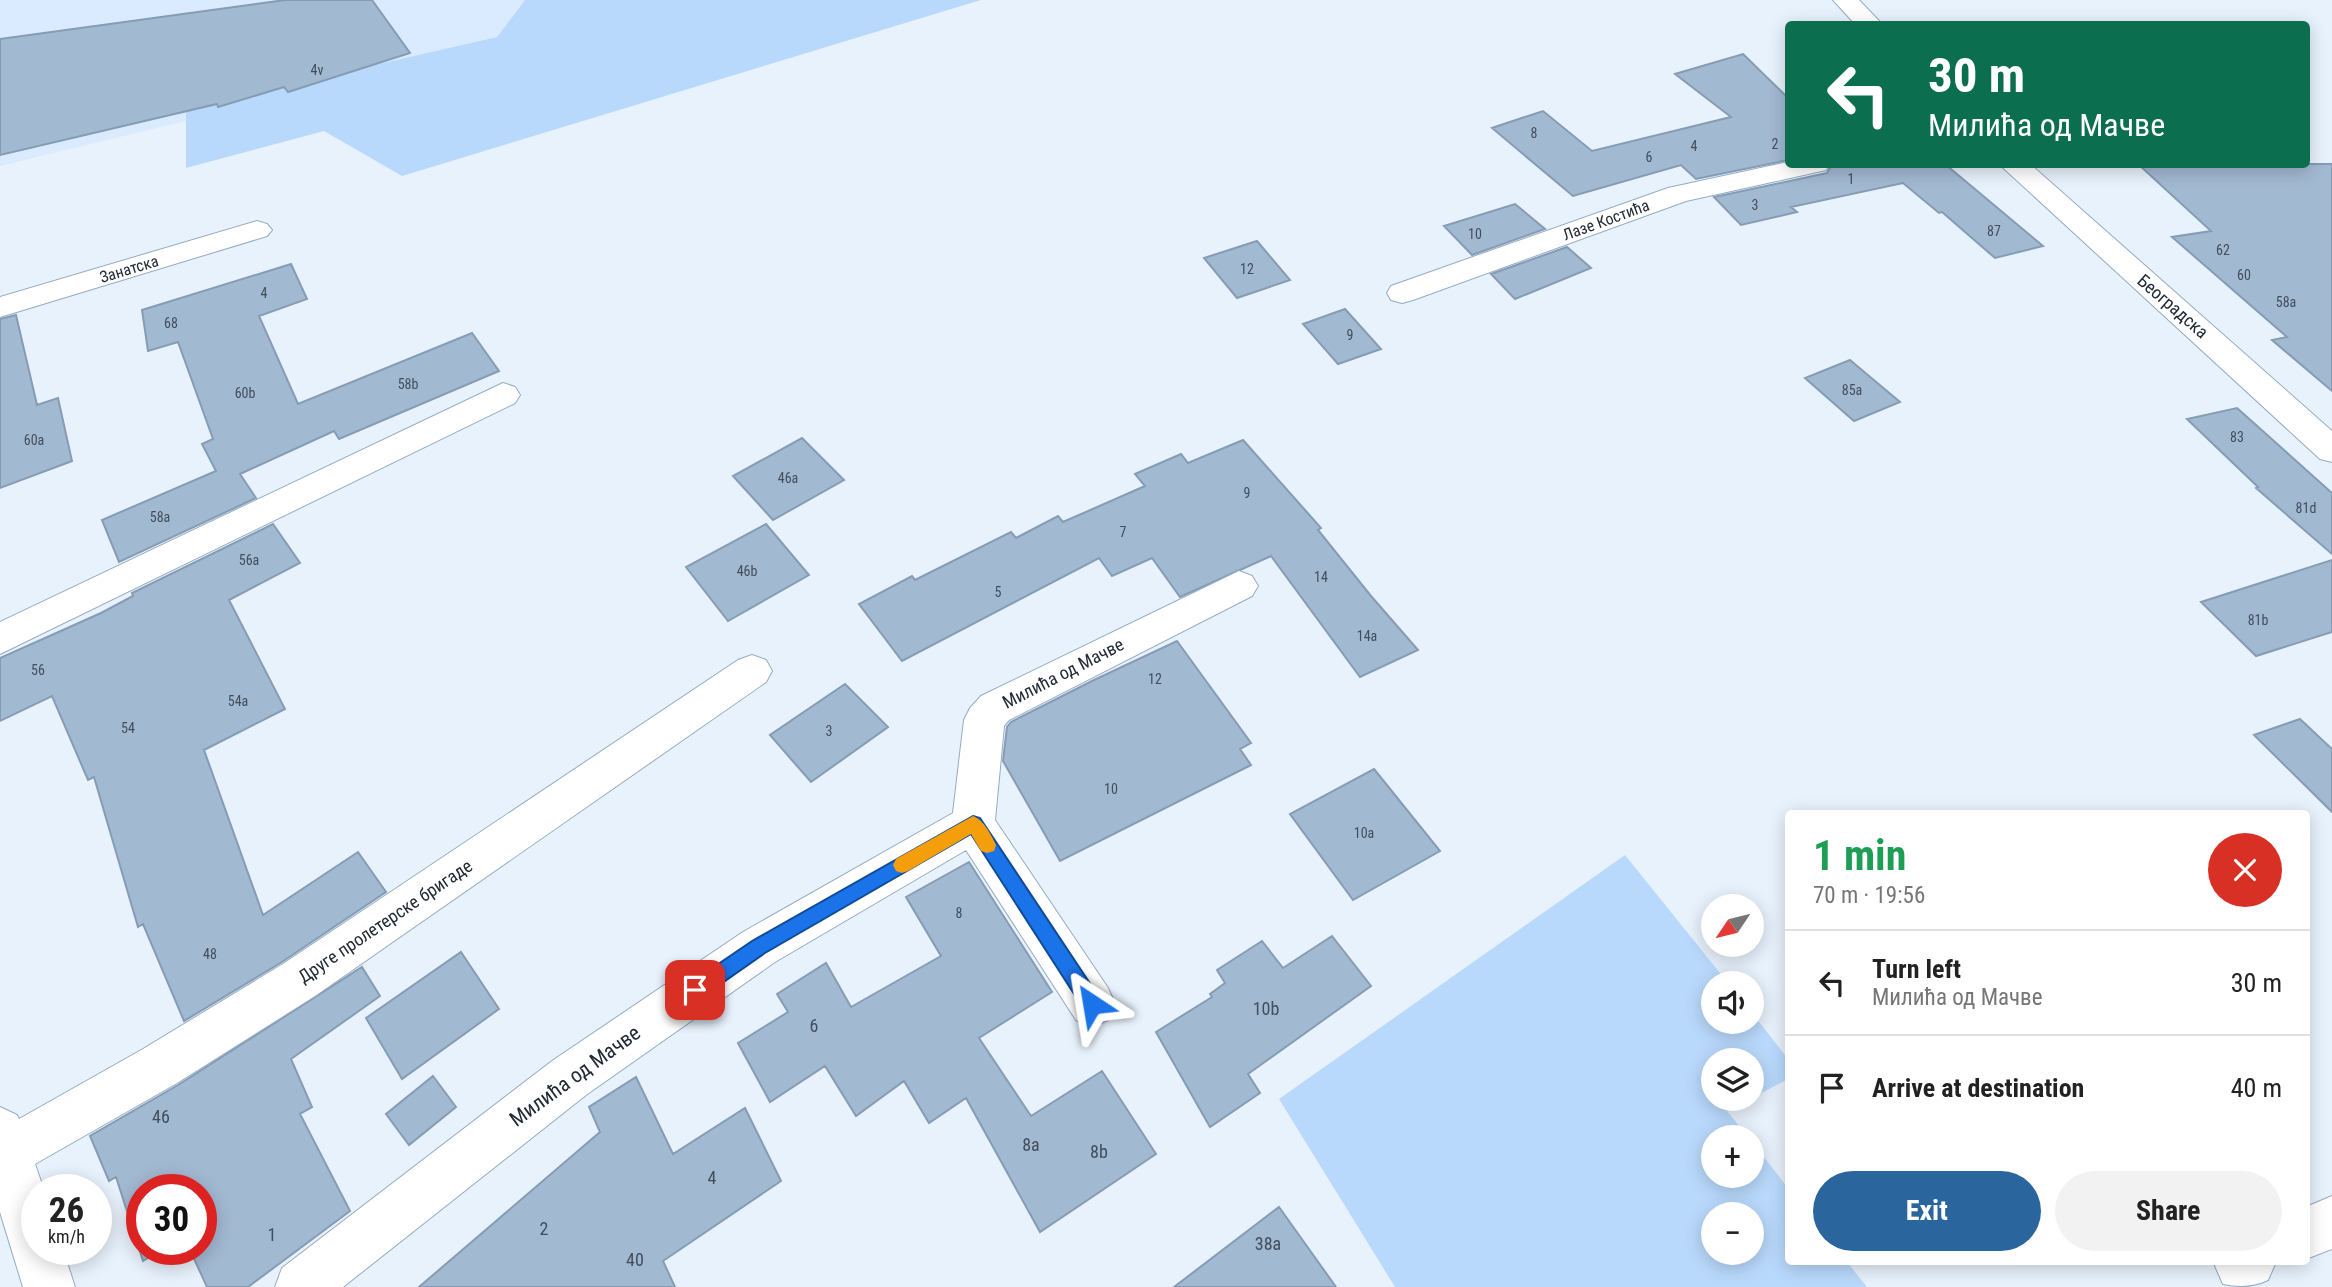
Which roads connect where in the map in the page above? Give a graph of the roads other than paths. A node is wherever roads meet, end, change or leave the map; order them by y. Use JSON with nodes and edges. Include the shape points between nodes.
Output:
{"nodes":[{"id":1,"x":1845,"y":0,"type":"edge"},
{"id":2,"x":1866,"y":21,"type":"edge"},
{"id":3,"x":1798,"y":168,"type":"edge"},
{"id":4,"x":2017,"y":168,"type":"edge"},
{"id":5,"x":257,"y":230,"type":"dead end"},
{"id":6,"x":1402,"y":293,"type":"dead end"},
{"id":7,"x":0,"y":307,"type":"edge"},
{"id":8,"x":503,"y":395,"type":"dead end"},
{"id":9,"x":2332,"y":450,"type":"edge"},
{"id":10,"x":1239,"y":586,"type":"dead end"},
{"id":11,"x":0,"y":639,"type":"edge"},
{"id":12,"x":752,"y":671,"type":"dead end"},
{"id":13,"x":973,"y":824,"type":"junction"},
{"id":14,"x":1092,"y":1004,"type":"dead end"},
{"id":15,"x":2,"y":1148,"type":"edge"},
{"id":16,"x":21,"y":1203,"type":"edge"},
{"id":17,"x":2332,"y":1222,"type":"edge"},
{"id":18,"x":2310,"y":1232,"type":"edge"},
{"id":19,"x":42,"y":1265,"type":"edge"},
{"id":20,"x":49,"y":1287,"type":"edge"},
{"id":21,"x":302,"y":1287,"type":"edge"}],
"edges":[{"from":1,"to":2,"type":"street"},
{"from":3,"to":6,"type":"street","name":"Лазе Костића","via":[[1678,194]]},
{"from":4,"to":9,"type":"street","name":"Београдска"},
{"from":5,"to":7,"type":"street","name":"Занатска"},
{"from":8,"to":11,"type":"street"},
{"from":10,"to":13,"type":"street","name":"Милића од Мачве","via":[[995,708],[984,720]]},
{"from":12,"to":15,"type":"street","name":"Друге пролетерске бригаде","via":[[299,980],[160,1066]]},
{"from":13,"to":14,"type":"street"},
{"from":13,"to":21,"type":"street","name":"Милића од Мачве","via":[[759,947],[569,1078]]},
{"from":15,"to":16,"type":"street","name":"Друге пролетерске бригаде"},
{"from":17,"to":18,"type":"street"},
{"from":19,"to":20,"type":"street","name":"Друге пролетерске бригаде"}]}
